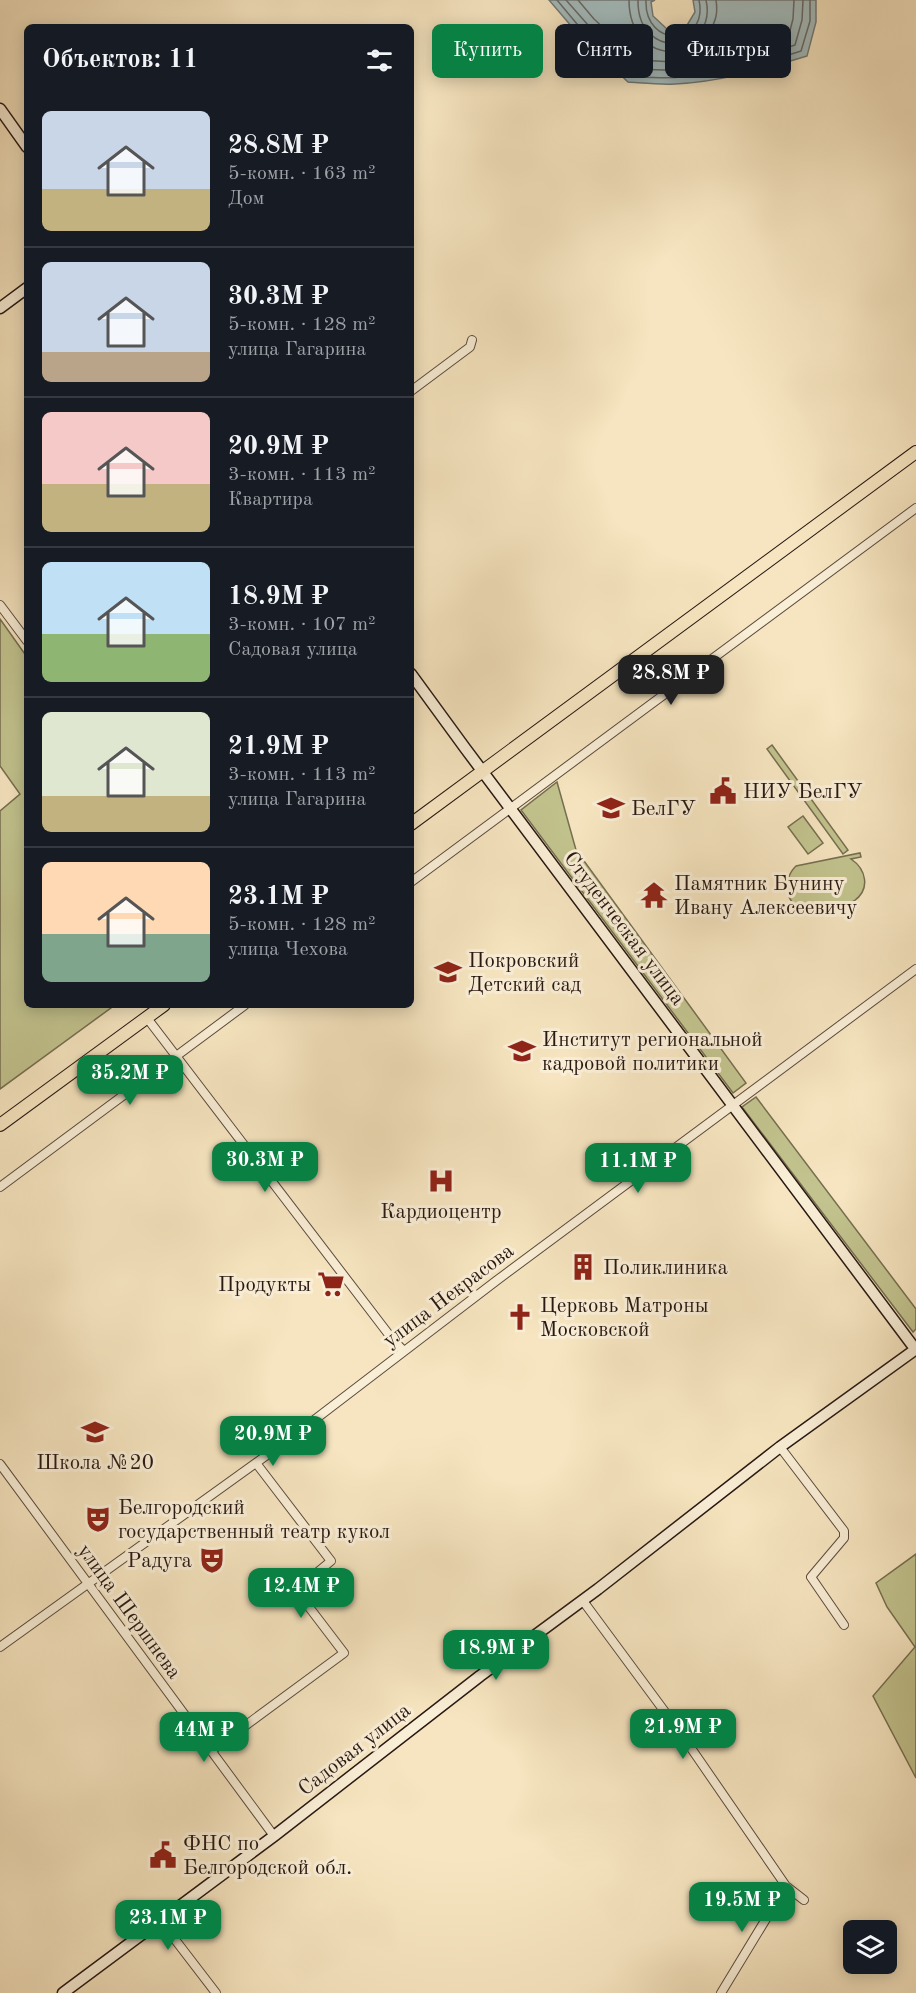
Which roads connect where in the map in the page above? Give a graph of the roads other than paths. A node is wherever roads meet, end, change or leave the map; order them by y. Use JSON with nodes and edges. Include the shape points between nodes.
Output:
{"nodes":[{"id":1,"x":0,"y":109,"type":"edge"},
{"id":2,"x":24,"y":143,"type":"edge"},
{"id":3,"x":24,"y":290,"type":"edge"},
{"id":4,"x":0,"y":308,"type":"edge"},
{"id":5,"x":472,"y":340,"type":"dead end"},
{"id":6,"x":414,"y":389,"type":"edge"},
{"id":7,"x":916,"y":452,"type":"edge"},
{"id":8,"x":916,"y":508,"type":"edge"},
{"id":9,"x":0,"y":605,"type":"edge"},
{"id":10,"x":24,"y":637,"type":"edge"},
{"id":11,"x":414,"y":678,"type":"edge"},
{"id":12,"x":482,"y":771,"type":"junction"},
{"id":13,"x":511,"y":808,"type":"junction"},
{"id":14,"x":414,"y":822,"type":"edge"},
{"id":15,"x":414,"y":880,"type":"edge"},
{"id":16,"x":916,"y":969,"type":"edge"},
{"id":17,"x":160,"y":1008,"type":"edge"},
{"id":18,"x":241,"y":1008,"type":"edge"},
{"id":19,"x":147,"y":1018,"type":"junction"},
{"id":20,"x":177,"y":1056,"type":"junction"},
{"id":21,"x":733,"y":1105,"type":"junction"},
{"id":22,"x":0,"y":1125,"type":"edge"},
{"id":23,"x":0,"y":1187,"type":"edge"},
{"id":24,"x":916,"y":1349,"type":"edge"},
{"id":25,"x":404,"y":1351,"type":"junction"},
{"id":26,"x":780,"y":1447,"type":"junction"},
{"id":27,"x":256,"y":1463,"type":"junction"},
{"id":28,"x":0,"y":1464,"type":"edge"},
{"id":29,"x":88,"y":1584,"type":"junction"},
{"id":30,"x":583,"y":1600,"type":"junction"},
{"id":31,"x":844,"y":1625,"type":"dead end"},
{"id":32,"x":0,"y":1647,"type":"edge"},
{"id":33,"x":211,"y":1751,"type":"junction"},
{"id":34,"x":274,"y":1836,"type":"junction"},
{"id":35,"x":786,"y":1886,"type":"junction"},
{"id":36,"x":804,"y":1900,"type":"dead end"},
{"id":37,"x":160,"y":1920,"type":"junction"},
{"id":38,"x":63,"y":1993,"type":"edge"},
{"id":39,"x":216,"y":1993,"type":"edge"},
{"id":40,"x":721,"y":1993,"type":"edge"}],
"edges":[{"from":1,"to":2,"type":"main road"},
{"from":3,"to":4,"type":"main road"},
{"from":5,"to":6,"type":"street","via":[[470,347]]},
{"from":7,"to":12,"type":"main road"},
{"from":8,"to":13,"type":"street"},
{"from":9,"to":10,"type":"street"},
{"from":11,"to":12,"type":"main road","name":"Студенческая улица"},
{"from":12,"to":13,"type":"main road","name":"Студенческая улица"},
{"from":12,"to":14,"type":"main road"},
{"from":13,"to":15,"type":"street"},
{"from":13,"to":21,"type":"main road","name":"Студенческая улица"},
{"from":16,"to":21,"type":"street","name":"улица Некрасова"},
{"from":17,"to":19,"type":"main road"},
{"from":18,"to":20,"type":"street"},
{"from":19,"to":20,"type":"street"},
{"from":19,"to":22,"type":"main road"},
{"from":20,"to":23,"type":"street"},
{"from":20,"to":25,"type":"street"},
{"from":21,"to":24,"type":"main road","name":"Студенческая улица"},
{"from":21,"to":25,"type":"street","name":"улица Некрасова"},
{"from":24,"to":26,"type":"main road","name":"Садовая улица"},
{"from":25,"to":27,"type":"street","name":"улица Некрасова"},
{"from":26,"to":30,"type":"main road","name":"Садовая улица"},
{"from":26,"to":31,"type":"street","via":[[844,1531],[844,1538],[811,1577]]},
{"from":27,"to":29,"type":"street","name":"улица Некрасова"},
{"from":27,"to":33,"type":"street","via":[[331,1561],[296,1590],[344,1653]]},
{"from":28,"to":29,"type":"street","name":"улица Шершнева"},
{"from":29,"to":32,"type":"street","name":"улица Некрасова"},
{"from":29,"to":33,"type":"street","name":"улица Шершнева"},
{"from":30,"to":34,"type":"main road","name":"Садовая улица"},
{"from":30,"to":35,"type":"street"},
{"from":33,"to":34,"type":"street","name":"улица Шершнева"},
{"from":34,"to":37,"type":"main road","name":"Садовая улица"},
{"from":35,"to":36,"type":"street"},
{"from":35,"to":40,"type":"street"},
{"from":37,"to":38,"type":"main road","name":"Садовая улица"},
{"from":37,"to":39,"type":"street"}]}
